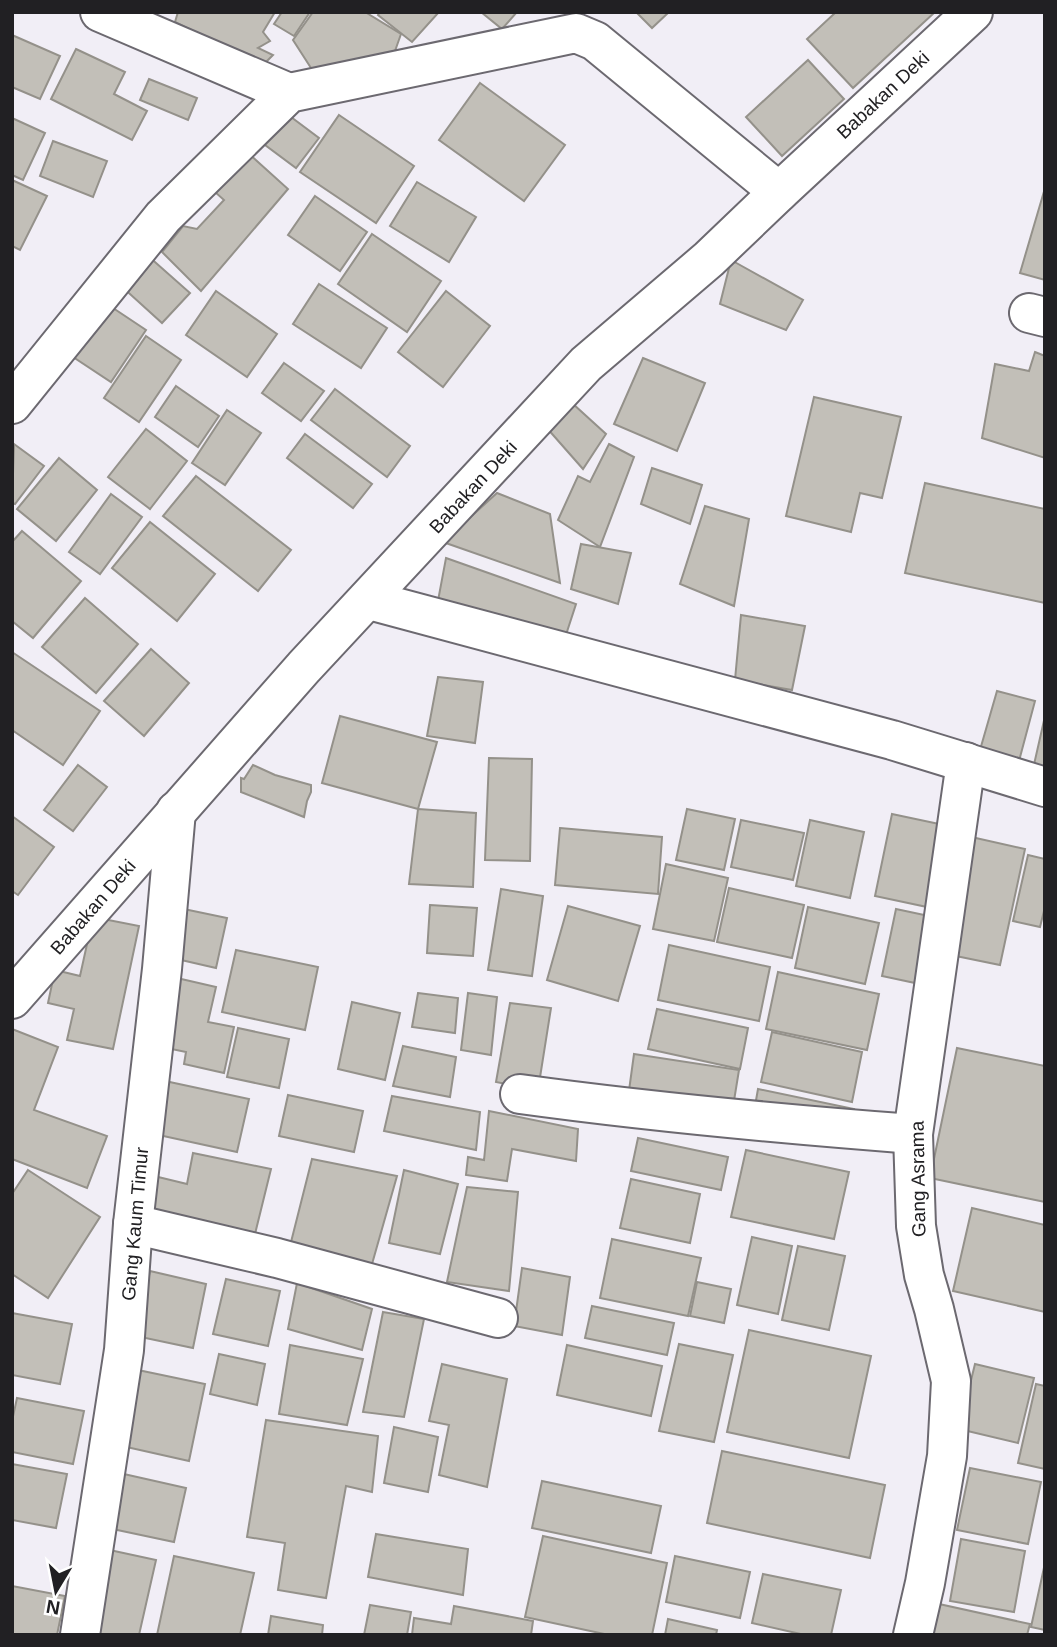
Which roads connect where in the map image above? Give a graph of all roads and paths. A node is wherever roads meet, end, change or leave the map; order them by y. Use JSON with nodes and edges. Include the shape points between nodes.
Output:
{"nodes":[{"id":1,"x":100,"y":12,"type":"edge"},
{"id":2,"x":973,"y":12,"type":"edge"},
{"id":3,"x":591,"y":27,"type":"edge"},
{"id":4,"x":289,"y":93,"type":"junction"},
{"id":5,"x":779,"y":192,"type":"junction"},
{"id":6,"x":12,"y":404,"type":"edge"},
{"id":7,"x":369,"y":600,"type":"junction"},
{"id":8,"x":966,"y":762,"type":"junction"},
{"id":9,"x":1045,"y":787,"type":"edge"},
{"id":10,"x":176,"y":811,"type":"junction"},
{"id":11,"x":12,"y":999,"type":"edge"},
{"id":12,"x":520,"y":1094,"type":"dead end"},
{"id":13,"x":913,"y":1134,"type":"junction"},
{"id":14,"x":133,"y":1224,"type":"junction"},
{"id":15,"x":498,"y":1318,"type":"dead end"},
{"id":16,"x":80,"y":1635,"type":"edge"},
{"id":17,"x":913,"y":1635,"type":"edge"}],
"edges":[{"from":1,"to":4,"type":"street"},
{"from":2,"to":5,"type":"street","name":"Babakan Deki"},
{"from":3,"to":4,"type":"street"},
{"from":3,"to":5,"type":"street"},
{"from":4,"to":6,"type":"street","via":[[163,218]]},
{"from":5,"to":7,"type":"street","name":"Babakan Deki","via":[[586,364]]},
{"from":7,"to":8,"type":"street"},
{"from":7,"to":10,"type":"street","name":"Babakan Deki"},
{"from":8,"to":9,"type":"street"},
{"from":8,"to":13,"type":"street","name":"Gang Asrama"},
{"from":10,"to":11,"type":"street","name":"Babakan Deki"},
{"from":10,"to":14,"type":"street","name":"Gang Kaum Timur"},
{"from":12,"to":13,"type":"street","via":[[706,1117]]},
{"from":13,"to":17,"type":"street","name":"Gang Asrama","via":[[916,1226],[951,1381],[947,1456]]},
{"from":14,"to":15,"type":"street"},
{"from":14,"to":16,"type":"street","name":"Gang Kaum Timur","via":[[124,1350]]}]}
